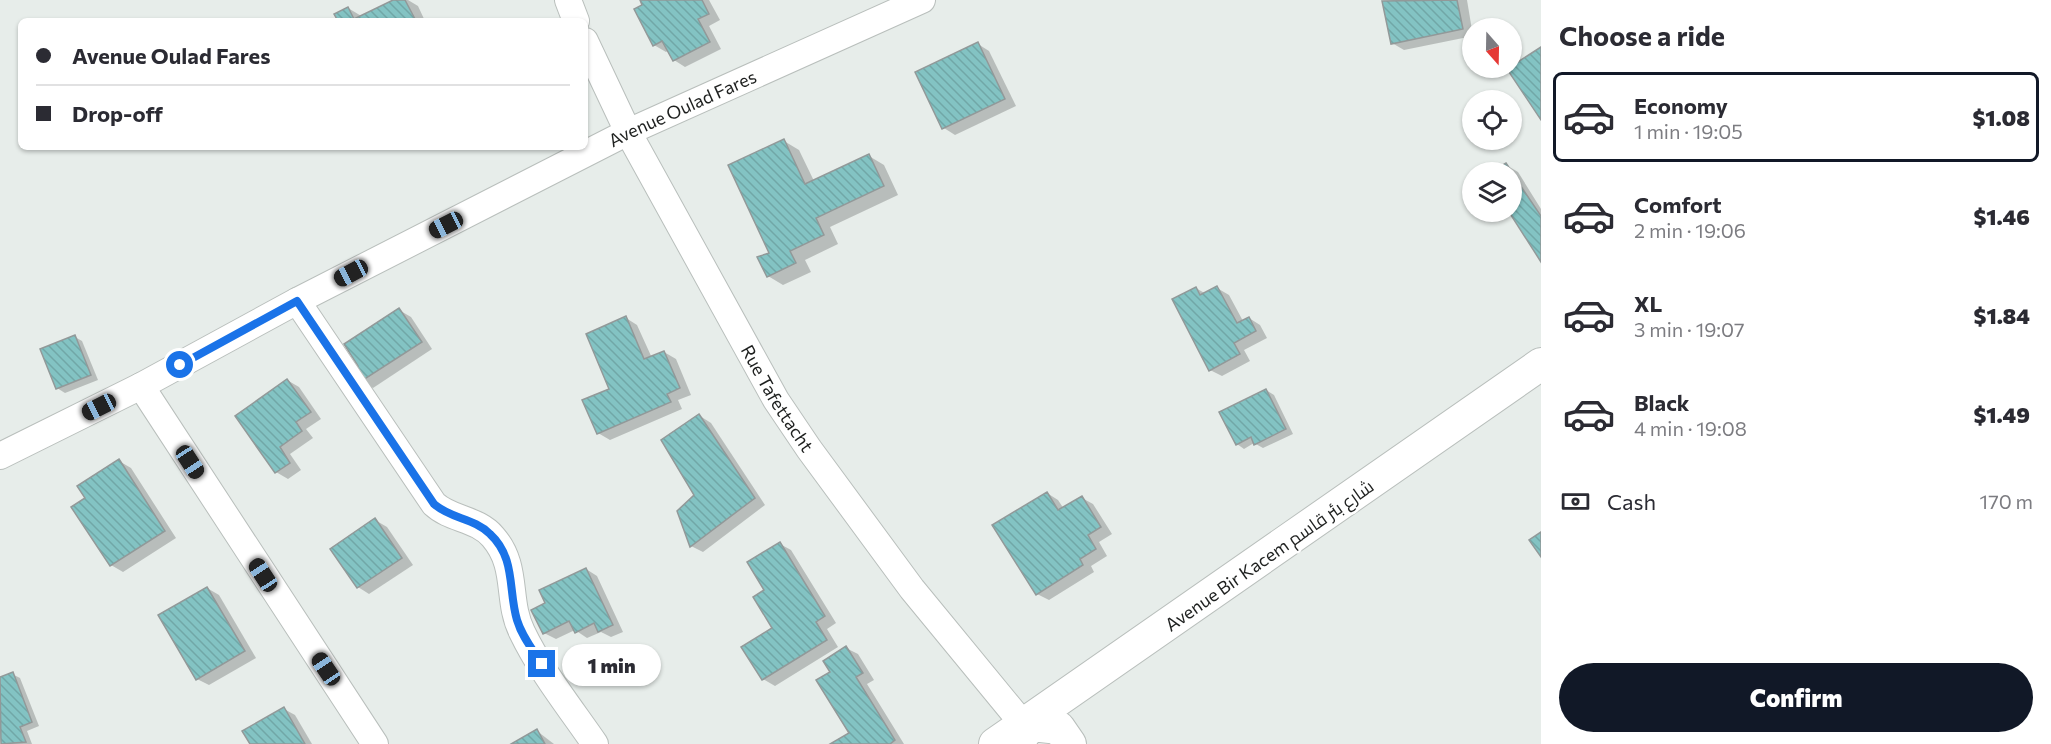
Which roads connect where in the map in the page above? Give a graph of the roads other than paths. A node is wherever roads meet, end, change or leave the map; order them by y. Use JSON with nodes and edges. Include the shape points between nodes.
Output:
{"nodes":[{"id":1,"x":568,"y":0,"type":"edge"},
{"id":2,"x":922,"y":0,"type":"edge"},
{"id":3,"x":575,"y":18,"type":"edge"},
{"id":4,"x":588,"y":47,"type":"edge"},
{"id":5,"x":628,"y":132,"type":"junction"},
{"id":6,"x":297,"y":301,"type":"junction"},
{"id":7,"x":1541,"y":364,"type":"edge"},
{"id":8,"x":141,"y":386,"type":"junction"},
{"id":9,"x":0,"y":456,"type":"edge"},
{"id":10,"x":1024,"y":734,"type":"edge"},
{"id":11,"x":375,"y":744,"type":"edge"},
{"id":12,"x":595,"y":744,"type":"edge"},
{"id":13,"x":995,"y":744,"type":"edge"},
{"id":14,"x":1071,"y":744,"type":"edge"}],
"edges":[{"from":1,"to":3,"type":"street"},
{"from":2,"to":5,"type":"street","name":"Avenue Oulad Fares"},
{"from":4,"to":5,"type":"street","name":"Rue Tafettacht"},
{"from":5,"to":6,"type":"street","name":"Avenue Oulad Fares"},
{"from":5,"to":10,"type":"street","name":"Rue Tafettacht","via":[[748,350],[809,449]]},
{"from":6,"to":8,"type":"street","name":"Avenue Oulad Fares"},
{"from":6,"to":12,"type":"street","via":[[434,504],[453,518],[482,528],[497,542],[511,573],[514,609],[522,634]]},
{"from":7,"to":10,"type":"street","name":"Avenue Bir Kacem شارع بئر قاسم","via":[[1131,652]]},
{"from":8,"to":9,"type":"street","name":"Avenue Oulad Fares"},
{"from":8,"to":11,"type":"street"},
{"from":10,"to":13,"type":"street","name":"Avenue Bir Kacem شارع بئر قاسم"},
{"from":10,"to":14,"type":"street","via":[[1059,729]]}]}
